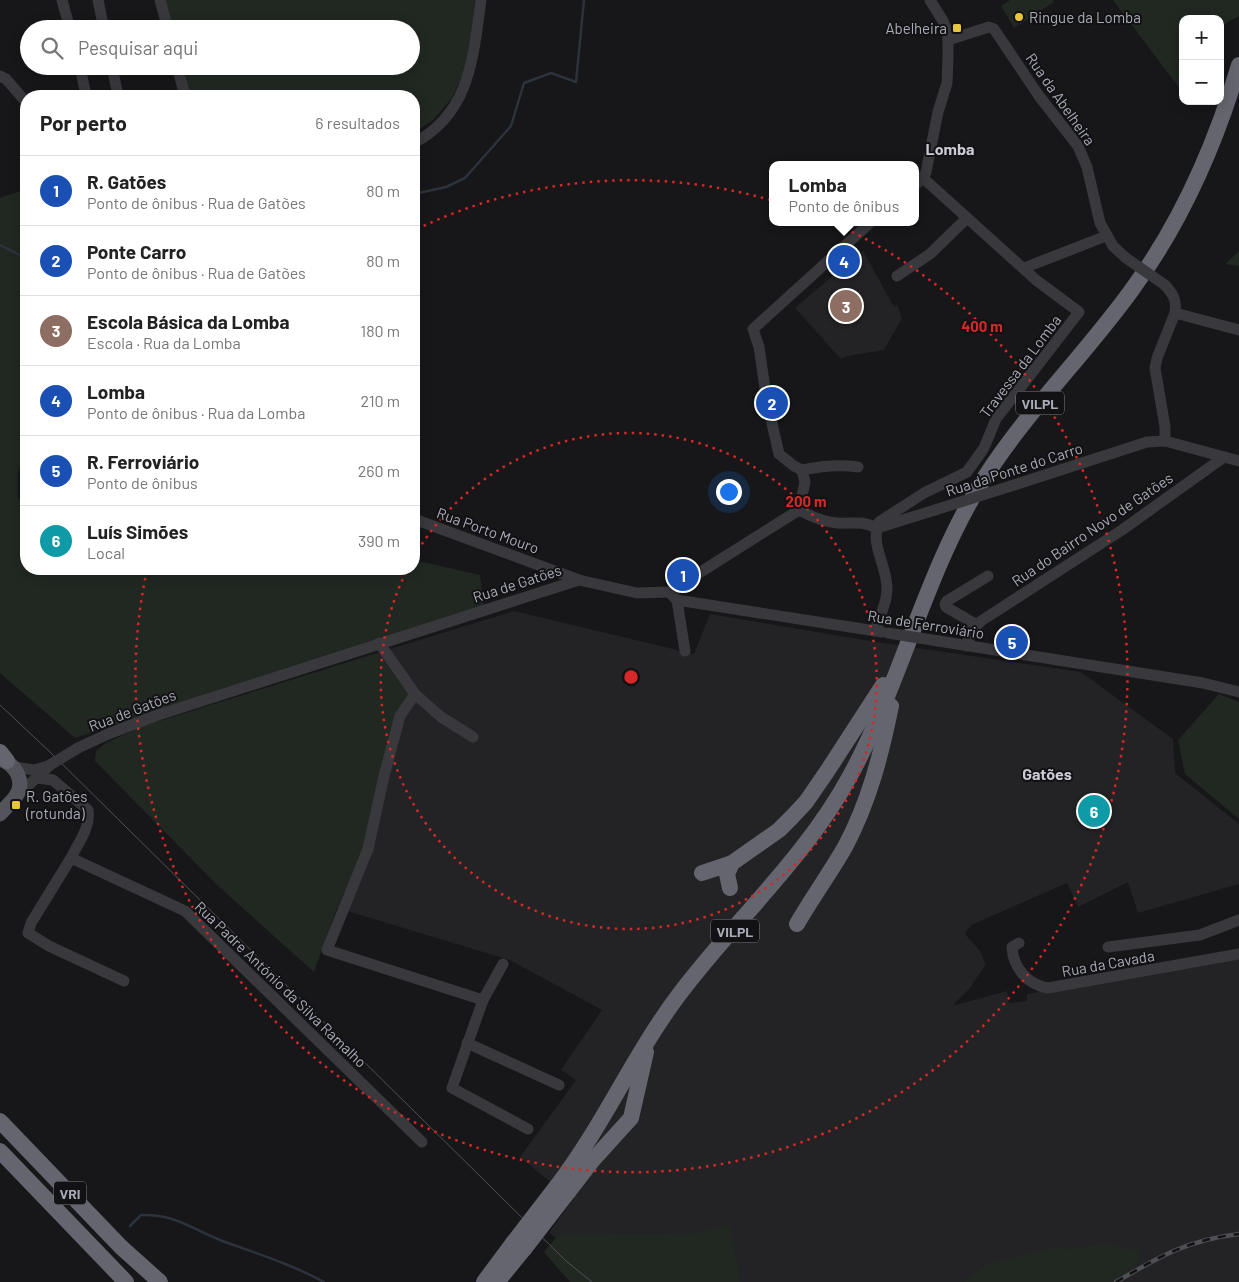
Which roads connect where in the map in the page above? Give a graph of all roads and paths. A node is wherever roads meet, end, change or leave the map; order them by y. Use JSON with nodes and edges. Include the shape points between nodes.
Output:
{"nodes":[{"id":1,"x":62,"y":0,"type":"edge"},
{"id":2,"x":98,"y":0,"type":"edge"},
{"id":3,"x":160,"y":0,"type":"edge"},
{"id":4,"x":481,"y":0,"type":"edge"},
{"id":5,"x":930,"y":0,"type":"edge"},
{"id":6,"x":68,"y":20,"type":"edge"},
{"id":7,"x":102,"y":20,"type":"edge"},
{"id":8,"x":166,"y":20,"type":"edge"},
{"id":9,"x":948,"y":40,"type":"junction"},
{"id":10,"x":1239,"y":65,"type":"edge"},
{"id":11,"x":82,"y":75,"type":"edge"},
{"id":12,"x":114,"y":75,"type":"edge"},
{"id":13,"x":179,"y":75,"type":"edge"},
{"id":14,"x":0,"y":76,"type":"edge"},
{"id":15,"x":85,"y":90,"type":"edge"},
{"id":16,"x":117,"y":90,"type":"edge"},
{"id":17,"x":183,"y":90,"type":"edge"},
{"id":18,"x":20,"y":95,"type":"edge"},
{"id":19,"x":420,"y":139,"type":"edge"},
{"id":20,"x":919,"y":182,"type":"edge"},
{"id":21,"x":967,"y":218,"type":"junction"},
{"id":22,"x":867,"y":226,"type":"edge"},
{"id":23,"x":1106,"y":236,"type":"junction"},
{"id":24,"x":1024,"y":268,"type":"junction"},
{"id":25,"x":897,"y":276,"type":"dead end"},
{"id":26,"x":1175,"y":313,"type":"junction"},
{"id":27,"x":1239,"y":330,"type":"edge"},
{"id":28,"x":1165,"y":441,"type":"junction"},
{"id":29,"x":1224,"y":457,"type":"junction"},
{"id":30,"x":1239,"y":461,"type":"edge"},
{"id":31,"x":858,"y":467,"type":"dead end"},
{"id":32,"x":802,"y":470,"type":"junction"},
{"id":33,"x":799,"y":510,"type":"junction"},
{"id":34,"x":420,"y":521,"type":"edge"},
{"id":35,"x":877,"y":528,"type":"junction"},
{"id":36,"x":988,"y":576,"type":"dead end"},
{"id":37,"x":579,"y":580,"type":"junction"},
{"id":38,"x":673,"y":596,"type":"junction"},
{"id":39,"x":976,"y":626,"type":"junction"},
{"id":40,"x":875,"y":631,"type":"junction"},
{"id":41,"x":379,"y":643,"type":"junction"},
{"id":42,"x":967,"y":646,"type":"junction"},
{"id":43,"x":685,"y":651,"type":"dead end"},
{"id":44,"x":900,"y":664,"type":"junction"},
{"id":45,"x":1239,"y":692,"type":"edge"},
{"id":46,"x":415,"y":694,"type":"junction"},
{"id":47,"x":473,"y":737,"type":"dead end"},
{"id":48,"x":862,"y":754,"type":"junction"},
{"id":49,"x":5,"y":760,"type":"edge"},
{"id":50,"x":50,"y":765,"type":"junction"},
{"id":51,"x":36,"y":778,"type":"junction"},
{"id":52,"x":16,"y":796,"type":"junction"},
{"id":53,"x":0,"y":814,"type":"edge"},
{"id":54,"x":72,"y":858,"type":"junction"},
{"id":55,"x":732,"y":862,"type":"junction"},
{"id":56,"x":702,"y":873,"type":"dead end"},
{"id":57,"x":730,"y":888,"type":"dead end"},
{"id":58,"x":1239,"y":920,"type":"edge"},
{"id":59,"x":797,"y":924,"type":"dead end"},
{"id":60,"x":1018,"y":943,"type":"dead end"},
{"id":61,"x":1108,"y":947,"type":"dead end"},
{"id":62,"x":1239,"y":954,"type":"edge"},
{"id":63,"x":503,"y":964,"type":"dead end"},
{"id":64,"x":124,"y":981,"type":"dead end"},
{"id":65,"x":483,"y":1000,"type":"junction"},
{"id":66,"x":467,"y":1043,"type":"junction"},
{"id":67,"x":559,"y":1085,"type":"dead end"},
{"id":68,"x":609,"y":1106,"type":"junction"},
{"id":69,"x":631,"y":1118,"type":"junction"},
{"id":70,"x":0,"y":1121,"type":"edge"},
{"id":71,"x":528,"y":1129,"type":"dead end"},
{"id":72,"x":422,"y":1142,"type":"dead end"},
{"id":73,"x":0,"y":1151,"type":"edge"},
{"id":74,"x":563,"y":1189,"type":"junction"},
{"id":75,"x":519,"y":1249,"type":"junction"},
{"id":76,"x":488,"y":1280,"type":"edge"},
{"id":77,"x":126,"y":1282,"type":"edge"},
{"id":78,"x":160,"y":1282,"type":"edge"},
{"id":79,"x":504,"y":1282,"type":"edge"}],
"edges":[{"from":1,"to":6,"type":"street"},
{"from":2,"to":7,"type":"street"},
{"from":3,"to":8,"type":"street"},
{"from":4,"to":19,"type":"street","via":[[473,62],[461,94],[447,116]]},
{"from":5,"to":9,"type":"street","via":[[943,21]]},
{"from":9,"to":20,"type":"street","via":[[947,83]]},
{"from":9,"to":23,"type":"street","name":"Rua da Abelheira","via":[[989,27],[994,29],[1039,96],[1078,146],[1088,166],[1100,223]]},
{"from":10,"to":44,"type":"highway","number":"VILPL","via":[[1205,164],[1172,229],[1131,291],[1032,412],[983,480],[946,550]]},
{"from":11,"to":15,"type":"street"},
{"from":12,"to":16,"type":"street"},
{"from":13,"to":17,"type":"street"},
{"from":14,"to":18,"type":"street"},
{"from":20,"to":21,"type":"street","name":"Travessa da Lomba"},
{"from":21,"to":24,"type":"street","name":"Travessa da Lomba"},
{"from":21,"to":25,"type":"street","via":[[930,254]]},
{"from":22,"to":32,"type":"street","via":[[753,329],[779,454]]},
{"from":23,"to":24,"type":"street"},
{"from":23,"to":26,"type":"street","name":"Rua da Abelheira","bridge":true,"via":[[1126,258],[1165,285],[1175,300]]},
{"from":24,"to":35,"type":"street","name":"Travessa da Lomba","via":[[1080,312],[996,419],[984,448],[967,472],[885,517]]},
{"from":26,"to":27,"type":"street"},
{"from":26,"to":28,"type":"street","via":[[1155,368]]},
{"from":28,"to":29,"type":"street","name":"Rua da Ponte do Carro"},
{"from":28,"to":35,"type":"street","name":"Rua da Ponte do Carro","bridge":true,"via":[[1147,442]]},
{"from":29,"to":30,"type":"street","name":"Rua da Ponte do Carro"},
{"from":29,"to":39,"type":"street","name":"Rua do Bairro Novo de Gatões","via":[[1122,530]]},
{"from":31,"to":32,"type":"street","via":[[826,465]]},
{"from":32,"to":33,"type":"street","via":[[805,482]]},
{"from":33,"to":35,"type":"street","name":"Rua da Ponte do Carro","via":[[835,523],[865,523]]},
{"from":33,"to":38,"type":"street"},
{"from":34,"to":37,"type":"street","name":"Rua Porto Mouro"},
{"from":35,"to":40,"type":"street","via":[[876,539],[887,578],[887,592]]},
{"from":36,"to":39,"type":"street","name":"Rua do Bairro Novo de Gatões","via":[[945,604]]},
{"from":37,"to":38,"type":"street","name":"Rua de Gatões","via":[[637,593]]},
{"from":37,"to":41,"type":"street","name":"Rua de Gatões"},
{"from":38,"to":40,"type":"street","name":"Rua de Ferroviário"},
{"from":38,"to":43,"type":"street"},
{"from":39,"to":42,"type":"street","via":[[971,631]]},
{"from":40,"to":42,"type":"street","name":"Rua de Ferroviário","bridge":true},
{"from":41,"to":46,"type":"street"},
{"from":41,"to":50,"type":"street","name":"Rua de Gatões","bridge":true,"via":[[158,715],[108,734]]},
{"from":42,"to":45,"type":"street","name":"Rua de Ferroviário","via":[[1203,683]]},
{"from":44,"to":48,"type":"highway","number":"VILPL"},
{"from":44,"to":55,"type":"highway","via":[[806,802],[779,830]]},
{"from":44,"to":59,"type":"highway","via":[[880,758],[858,821]]},
{"from":46,"to":47,"type":"street","via":[[441,717]]},
{"from":46,"to":65,"type":"street","via":[[400,716],[368,849],[327,950]]},
{"from":48,"to":68,"type":"highway","number":"VILPL","via":[[815,832],[678,996]]},
{"from":48,"to":69,"type":"highway","number":"VILPL","via":[[848,786],[821,830],[694,980],[654,1036],[641,1069]]},
{"from":49,"to":50,"type":"street","name":"Rua de Gatões","via":[[34,770]]},
{"from":49,"to":52,"type":"main road","via":[[19,776]]},
{"from":50,"to":51,"type":"street","name":"Rua de Gatões"},
{"from":51,"to":52,"type":"street","name":"Rua de Gatões"},
{"from":51,"to":54,"type":"street","via":[[53,780],[88,810],[86,828]]},
{"from":52,"to":53,"type":"main road"},
{"from":54,"to":64,"type":"street","via":[[28,932],[49,946]]},
{"from":54,"to":72,"type":"street","name":"Rua Padre António da Silva Ramalho","via":[[185,911]]},
{"from":55,"to":56,"type":"highway"},
{"from":55,"to":57,"type":"highway","via":[[727,874]]},
{"from":58,"to":61,"type":"street","via":[[1200,935]]},
{"from":60,"to":62,"type":"street","name":"Rua da Cavada","via":[[1012,947],[1012,958],[1023,975],[1038,987],[1048,988]]},
{"from":63,"to":65,"type":"street"},
{"from":65,"to":66,"type":"street"},
{"from":66,"to":67,"type":"street"},
{"from":66,"to":71,"type":"street","via":[[452,1088]]},
{"from":68,"to":69,"type":"highway","via":[[623,1105]]},
{"from":68,"to":74,"type":"highway","number":"VILPL"},
{"from":69,"to":74,"type":"highway","number":"VILPL"},
{"from":70,"to":78,"type":"highway","number":"VRI","via":[[121,1247]]},
{"from":73,"to":77,"type":"highway","number":"VRI"},
{"from":74,"to":75,"type":"highway","number":"VILPL","bridge":true},
{"from":75,"to":76,"type":"highway","number":"VILPL"},
{"from":75,"to":79,"type":"highway","number":"VILPL","via":[[515,1266]]}]}
